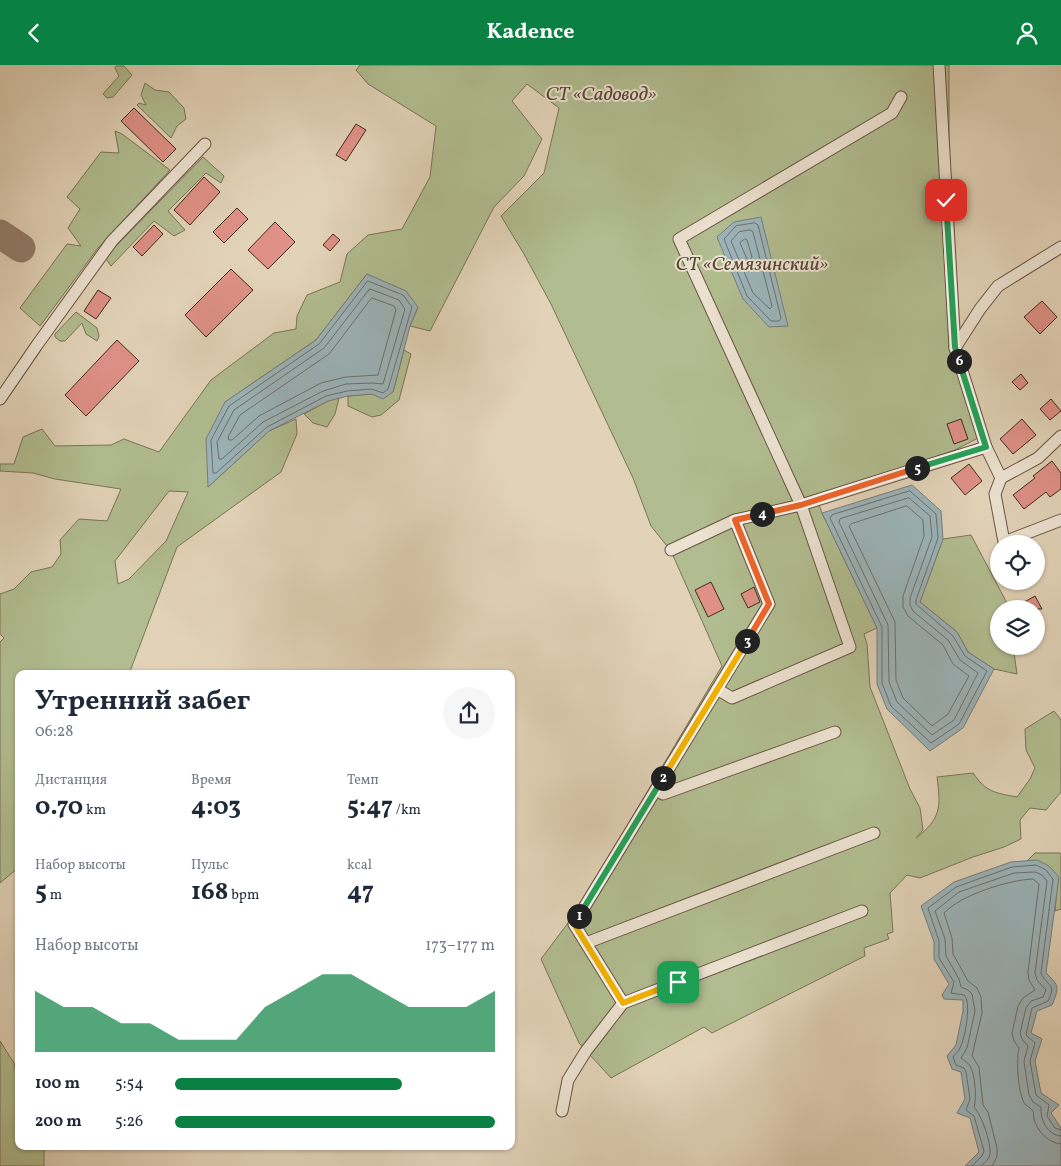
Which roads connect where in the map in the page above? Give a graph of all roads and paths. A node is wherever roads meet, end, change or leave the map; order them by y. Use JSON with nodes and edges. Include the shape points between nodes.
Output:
{"nodes":[{"id":1,"x":939,"y":65,"type":"edge"},
{"id":2,"x":901,"y":97,"type":"dead end"},
{"id":3,"x":205,"y":143,"type":"dead end"},
{"id":4,"x":1061,"y":247,"type":"edge"},
{"id":5,"x":955,"y":347,"type":"junction"},
{"id":6,"x":0,"y":399,"type":"edge"},
{"id":7,"x":1061,"y":436,"type":"edge"},
{"id":8,"x":986,"y":447,"type":"junction"},
{"id":9,"x":1001,"y":478,"type":"junction"},
{"id":10,"x":801,"y":505,"type":"junction"},
{"id":11,"x":735,"y":520,"type":"junction"},
{"id":12,"x":1061,"y":520,"type":"edge"},
{"id":13,"x":671,"y":550,"type":"dead end"},
{"id":14,"x":718,"y":689,"type":"junction"},
{"id":15,"x":835,"y":732,"type":"dead end"},
{"id":16,"x":656,"y":790,"type":"junction"},
{"id":17,"x":874,"y":833,"type":"dead end"},
{"id":18,"x":862,"y":911,"type":"dead end"},
{"id":19,"x":586,"y":943,"type":"junction"},
{"id":20,"x":623,"y":1003,"type":"junction"},
{"id":21,"x":562,"y":1111,"type":"dead end"}],
"edges":[{"from":1,"to":5,"type":"street"},
{"from":2,"to":10,"type":"street","via":[[892,113],[679,239]]},
{"from":3,"to":6,"type":"street","via":[[112,241]]},
{"from":4,"to":5,"type":"street","via":[[998,286]]},
{"from":5,"to":8,"type":"street"},
{"from":7,"to":9,"type":"street","via":[[1038,458]]},
{"from":8,"to":9,"type":"street"},
{"from":8,"to":10,"type":"street"},
{"from":9,"to":12,"type":"street","via":[[995,494],[1004,541]]},
{"from":10,"to":11,"type":"street"},
{"from":10,"to":14,"type":"street","via":[[850,647],[732,698]]},
{"from":11,"to":13,"type":"street"},
{"from":11,"to":14,"type":"street","via":[[769,604]]},
{"from":14,"to":16,"type":"street"},
{"from":15,"to":16,"type":"street","via":[[663,795]]},
{"from":16,"to":19,"type":"street","via":[[574,924]]},
{"from":17,"to":19,"type":"street"},
{"from":18,"to":20,"type":"street"},
{"from":19,"to":20,"type":"street"},
{"from":20,"to":21,"type":"street","via":[[568,1079]]}]}
